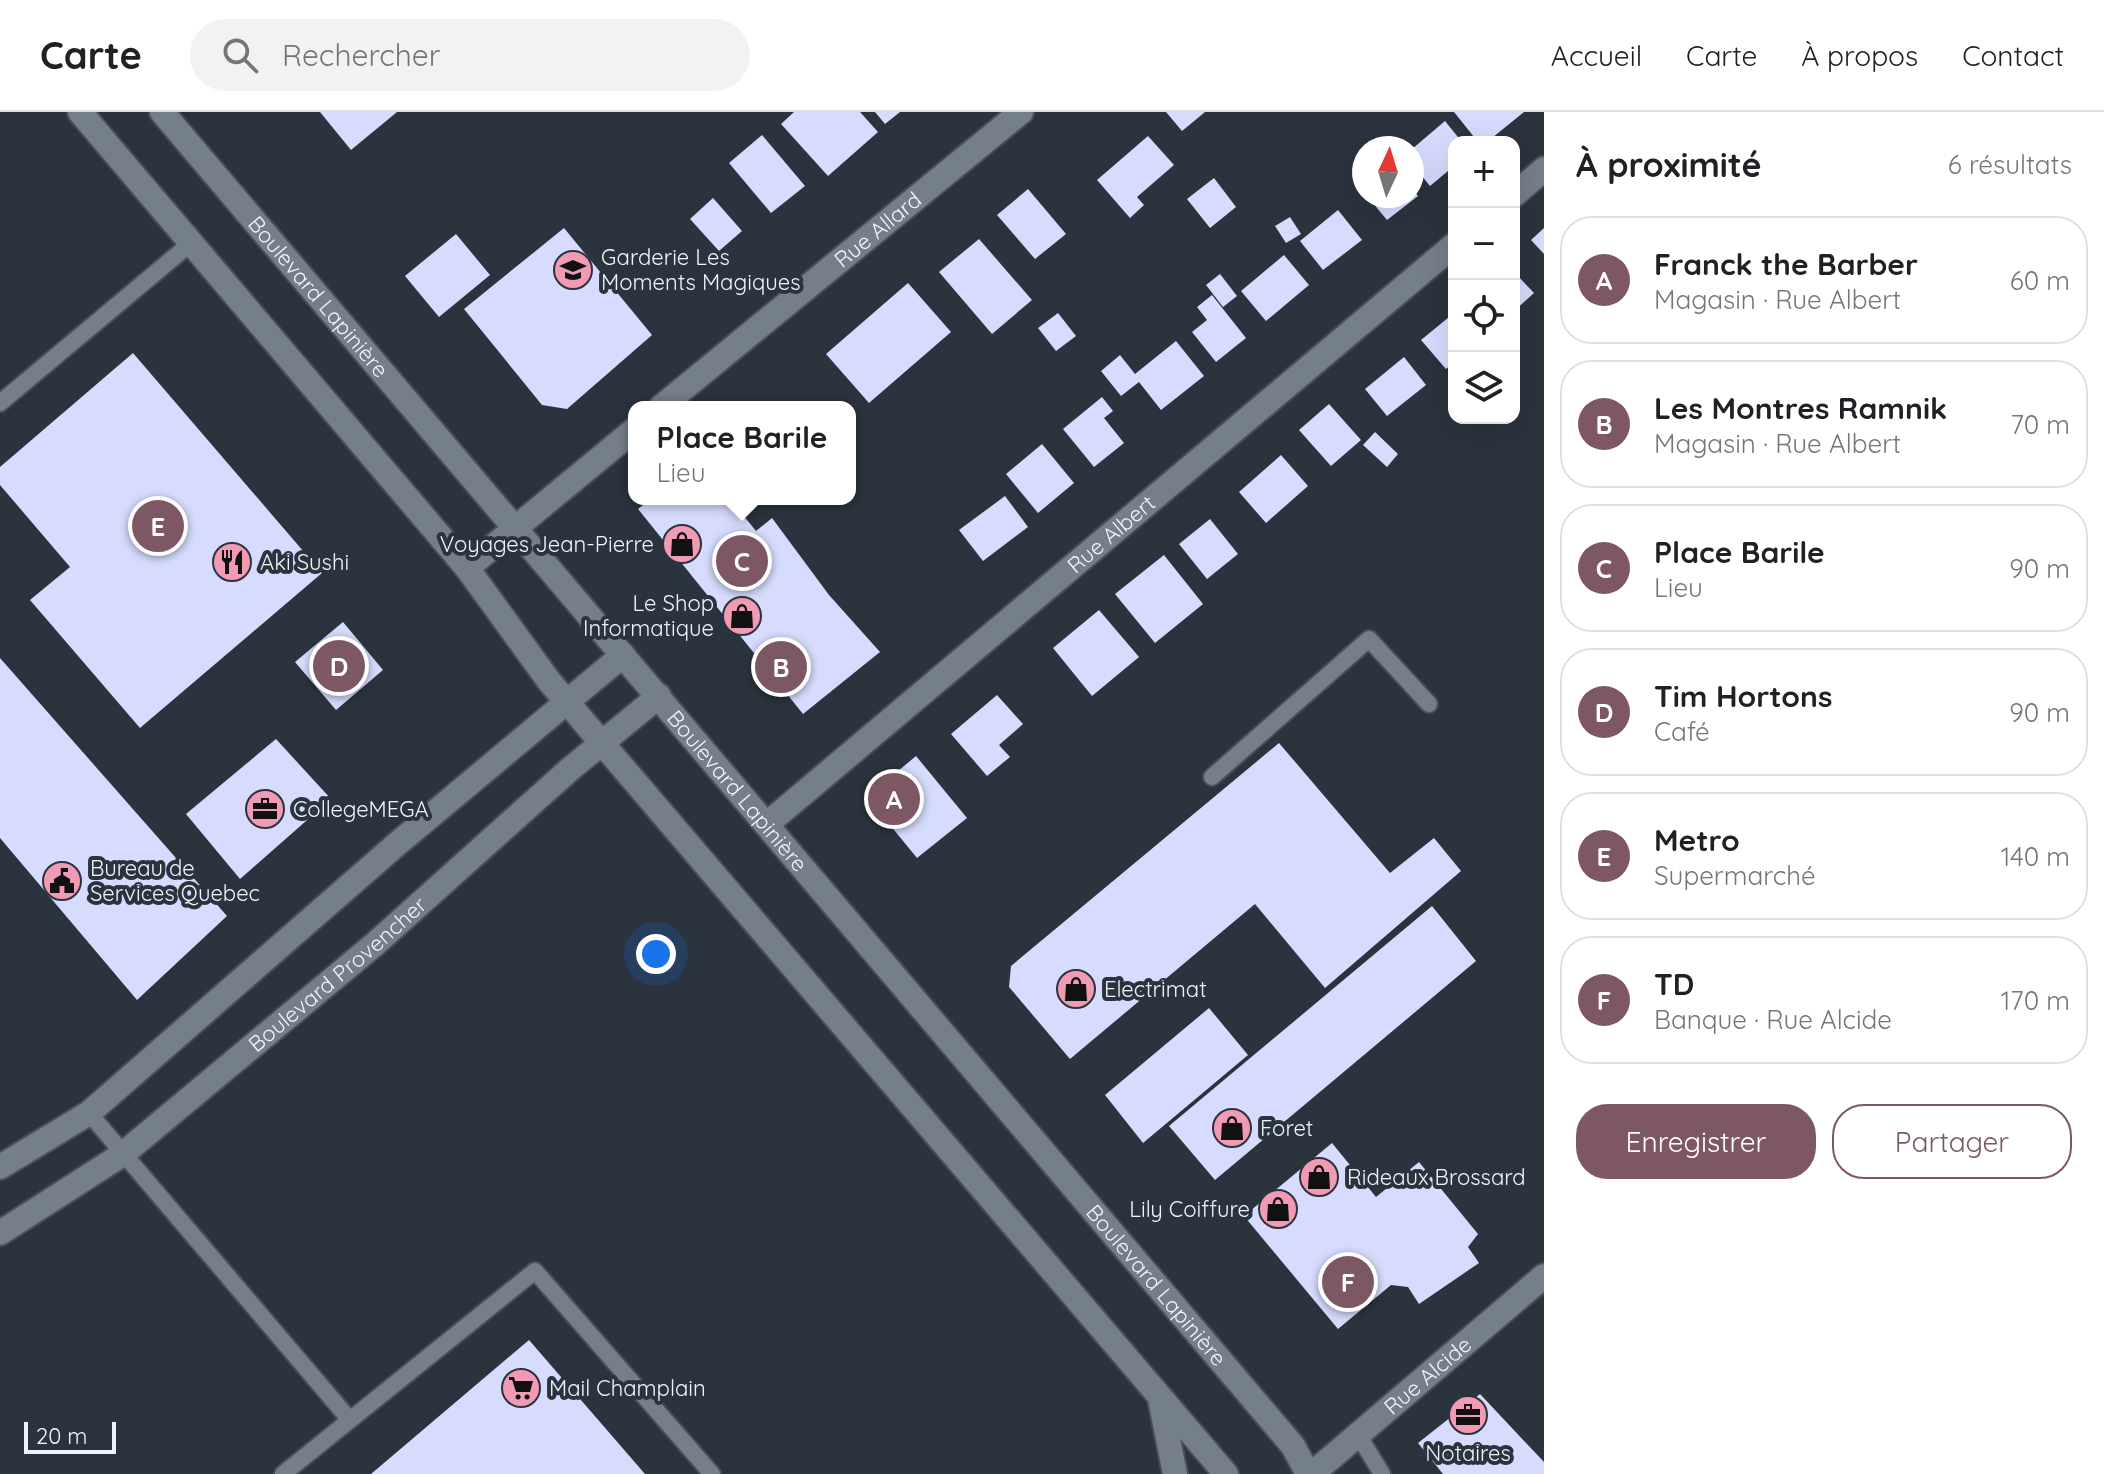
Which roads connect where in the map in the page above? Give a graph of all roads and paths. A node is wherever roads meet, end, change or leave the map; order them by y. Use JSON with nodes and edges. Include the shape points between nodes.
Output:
{"nodes":[{"id":1,"x":80,"y":112,"type":"edge"},
{"id":2,"x":1021,"y":112,"type":"edge"},
{"id":3,"x":174,"y":116,"type":"edge"},
{"id":4,"x":1544,"y":169,"type":"edge"},
{"id":5,"x":1520,"y":190,"type":"edge"},
{"id":6,"x":191,"y":243,"type":"junction"},
{"id":7,"x":1448,"y":250,"type":"edge"},
{"id":8,"x":668,"y":401,"type":"edge"},
{"id":9,"x":0,"y":403,"type":"edge"},
{"id":10,"x":628,"y":435,"type":"edge"},
{"id":11,"x":516,"y":527,"type":"junction"},
{"id":12,"x":467,"y":568,"type":"junction"},
{"id":13,"x":623,"y":655,"type":"junction"},
{"id":14,"x":659,"y":696,"type":"junction"},
{"id":15,"x":566,"y":701,"type":"junction"},
{"id":16,"x":1429,"y":704,"type":"dead end"},
{"id":17,"x":602,"y":744,"type":"junction"},
{"id":18,"x":1212,"y":777,"type":"dead end"},
{"id":19,"x":767,"y":824,"type":"junction"},
{"id":20,"x":89,"y":1113,"type":"junction"},
{"id":21,"x":123,"y":1154,"type":"junction"},
{"id":22,"x":0,"y":1167,"type":"edge"},
{"id":23,"x":0,"y":1233,"type":"edge"},
{"id":24,"x":1544,"y":1276,"type":"edge"},
{"id":25,"x":1159,"y":1397,"type":"junction"},
{"id":26,"x":350,"y":1420,"type":"junction"},
{"id":27,"x":1357,"y":1433,"type":"junction"},
{"id":28,"x":283,"y":1474,"type":"edge"},
{"id":29,"x":712,"y":1474,"type":"edge"},
{"id":30,"x":1175,"y":1474,"type":"edge"},
{"id":31,"x":1226,"y":1474,"type":"edge"},
{"id":32,"x":1310,"y":1474,"type":"edge"},
{"id":33,"x":1382,"y":1474,"type":"edge"}],
"edges":[{"from":1,"to":6,"type":"main road"},
{"from":2,"to":8,"type":"main road","name":"Rue Allard"},
{"from":3,"to":11,"type":"main road","name":"Boulevard Lapinière"},
{"from":4,"to":5,"type":"main road"},
{"from":6,"to":9,"type":"lane"},
{"from":6,"to":12,"type":"main road"},
{"from":7,"to":19,"type":"main road","name":"Rue Albert"},
{"from":10,"to":11,"type":"main road"},
{"from":11,"to":12,"type":"main road"},
{"from":11,"to":13,"type":"main road","name":"Boulevard Lapinière"},
{"from":12,"to":15,"type":"main road"},
{"from":13,"to":14,"type":"main road","name":"Boulevard Lapinière"},
{"from":13,"to":15,"type":"main road"},
{"from":14,"to":17,"type":"main road","name":"Boulevard Provencher"},
{"from":14,"to":19,"type":"main road","name":"Boulevard Lapinière"},
{"from":15,"to":17,"type":"main road"},
{"from":15,"to":20,"type":"main road"},
{"from":16,"to":18,"type":"lane","via":[[1369,639]]},
{"from":17,"to":21,"type":"main road","name":"Boulevard Provencher","via":[[375,944]]},
{"from":17,"to":25,"type":"main road"},
{"from":19,"to":32,"type":"main road","name":"Boulevard Lapinière","via":[[1293,1446]]},
{"from":20,"to":21,"type":"lane"},
{"from":20,"to":22,"type":"main road"},
{"from":21,"to":23,"type":"main road","name":"Boulevard Provencher"},
{"from":21,"to":26,"type":"lane"},
{"from":24,"to":27,"type":"main road","name":"Rue Alcide"},
{"from":25,"to":30,"type":"main road"},
{"from":25,"to":31,"type":"main road"},
{"from":26,"to":28,"type":"lane"},
{"from":26,"to":29,"type":"lane","via":[[535,1271]]},
{"from":27,"to":32,"type":"main road","name":"Rue Alcide"},
{"from":27,"to":33,"type":"lane"}]}
